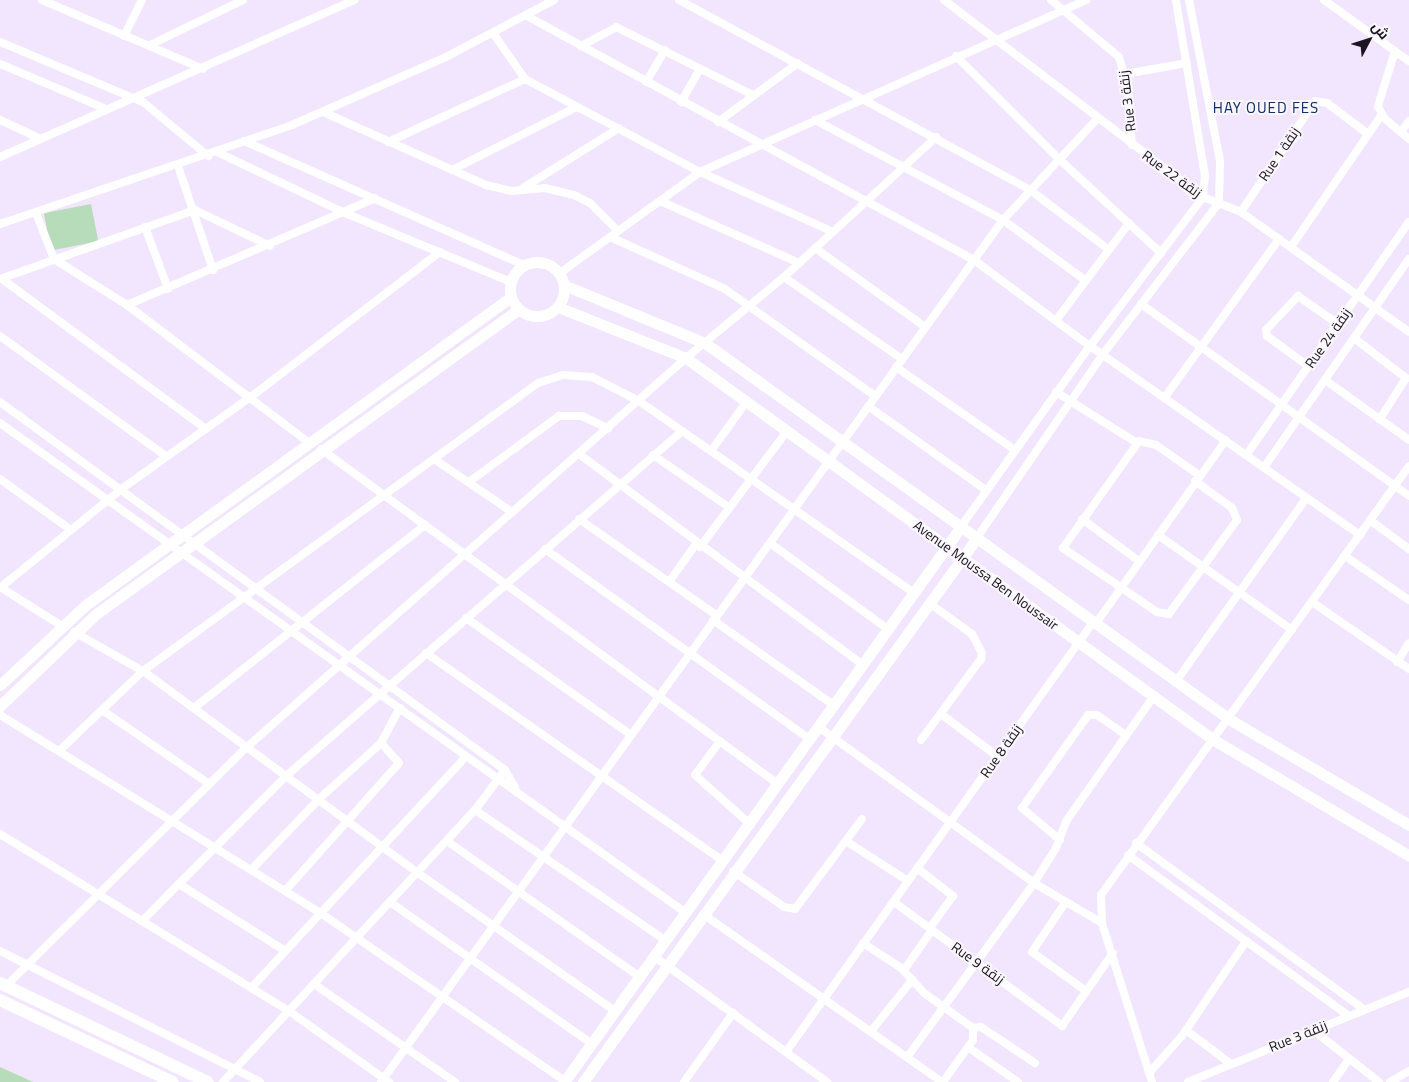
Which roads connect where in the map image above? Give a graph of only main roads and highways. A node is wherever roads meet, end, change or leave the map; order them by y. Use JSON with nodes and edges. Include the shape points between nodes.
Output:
{"nodes":[{"id":1,"x":3,"y":985,"type":"edge"},
{"id":2,"x":0,"y":1000,"type":"edge"},
{"id":3,"x":173,"y":1082,"type":"edge"},
{"id":4,"x":208,"y":1082,"type":"edge"}],
"edges":[{"from":1,"to":4,"type":"main road"},
{"from":2,"to":3,"type":"main road"}]}
